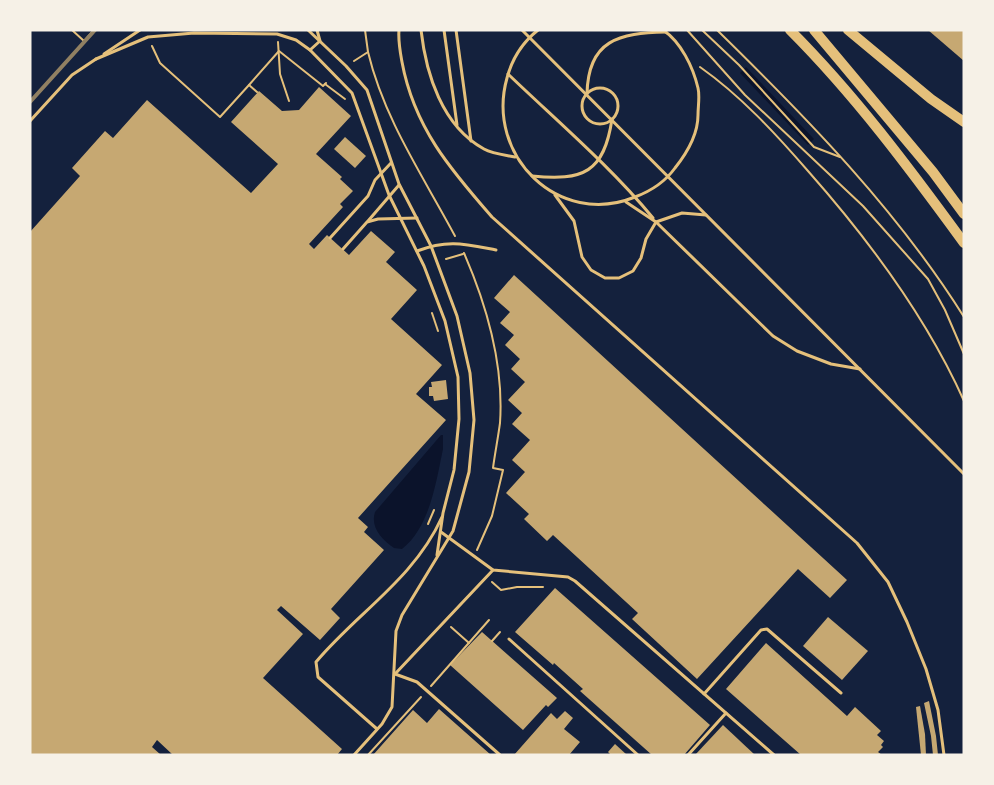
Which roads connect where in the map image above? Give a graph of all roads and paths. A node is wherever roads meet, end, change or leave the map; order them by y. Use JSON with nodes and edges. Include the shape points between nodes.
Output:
{"nodes":[{"id":1,"x":72,"y":30,"type":"edge"},
{"id":2,"x":94,"y":30,"type":"edge"},
{"id":3,"x":140,"y":30,"type":"edge"},
{"id":4,"x":308,"y":30,"type":"edge"},
{"id":5,"x":318,"y":30,"type":"edge"},
{"id":6,"x":399,"y":30,"type":"edge"},
{"id":7,"x":421,"y":30,"type":"edge"},
{"id":8,"x":446,"y":30,"type":"edge"},
{"id":9,"x":456,"y":30,"type":"edge"},
{"id":10,"x":522,"y":30,"type":"edge"},
{"id":11,"x":538,"y":30,"type":"edge"},
{"id":12,"x":687,"y":30,"type":"edge"},
{"id":13,"x":702,"y":30,"type":"edge"},
{"id":14,"x":717,"y":30,"type":"edge"},
{"id":15,"x":790,"y":30,"type":"edge"},
{"id":16,"x":814,"y":30,"type":"edge"},
{"id":17,"x":848,"y":30,"type":"edge"},
{"id":18,"x":194,"y":31,"type":"edge"},
{"id":19,"x":233,"y":31,"type":"edge"},
{"id":20,"x":665,"y":31,"type":"edge"},
{"id":21,"x":277,"y":34,"type":"junction"},
{"id":22,"x":148,"y":37,"type":"junction"},
{"id":23,"x":529,"y":37,"type":"junction"},
{"id":24,"x":320,"y":40,"type":"junction"},
{"id":25,"x":310,"y":50,"type":"junction"},
{"id":26,"x":279,"y":51,"type":"junction"},
{"id":27,"x":96,"y":59,"type":"junction"},
{"id":28,"x":688,"y":59,"type":"junction"},
{"id":29,"x":508,"y":74,"type":"junction"},
{"id":30,"x":249,"y":85,"type":"junction"},
{"id":31,"x":323,"y":86,"type":"dead end"},
{"id":32,"x":257,"y":92,"type":"dead end"},
{"id":33,"x":587,"y":94,"type":"junction"},
{"id":34,"x":289,"y":101,"type":"dead end"},
{"id":35,"x":612,"y":119,"type":"junction"},
{"id":36,"x":30,"y":121,"type":"edge"},
{"id":37,"x":964,"y":122,"type":"edge"},
{"id":38,"x":457,"y":127,"type":"junction"},
{"id":39,"x":471,"y":141,"type":"junction"},
{"id":40,"x":516,"y":157,"type":"junction"},
{"id":41,"x":843,"y":158,"type":"junction"},
{"id":42,"x":599,"y":161,"type":"junction"},
{"id":43,"x":391,"y":163,"type":"junction"},
{"id":44,"x":381,"y":173,"type":"junction"},
{"id":45,"x":531,"y":176,"type":"junction"},
{"id":46,"x":669,"y":177,"type":"junction"},
{"id":47,"x":399,"y":184,"type":"junction"},
{"id":48,"x":554,"y":194,"type":"junction"},
{"id":49,"x":389,"y":195,"type":"junction"},
{"id":50,"x":636,"y":197,"type":"junction"},
{"id":51,"x":625,"y":201,"type":"junction"},
{"id":52,"x":964,"y":214,"type":"edge"},
{"id":53,"x":706,"y":215,"type":"junction"},
{"id":54,"x":417,"y":218,"type":"junction"},
{"id":55,"x":402,"y":219,"type":"junction"},
{"id":56,"x":367,"y":222,"type":"junction"},
{"id":57,"x":656,"y":222,"type":"junction"},
{"id":58,"x":330,"y":238,"type":"dead end"},
{"id":59,"x":964,"y":243,"type":"edge"},
{"id":60,"x":431,"y":246,"type":"junction"},
{"id":61,"x":343,"y":249,"type":"dead end"},
{"id":62,"x":496,"y":250,"type":"dead end"},
{"id":63,"x":417,"y":251,"type":"junction"},
{"id":64,"x":464,"y":253,"type":"dead end"},
{"id":65,"x":964,"y":317,"type":"edge"},
{"id":66,"x":964,"y":354,"type":"edge"},
{"id":67,"x":862,"y":370,"type":"junction"},
{"id":68,"x":964,"y":400,"type":"edge"},
{"id":69,"x":964,"y":474,"type":"edge"},
{"id":70,"x":444,"y":513,"type":"junction"},
{"id":71,"x":441,"y":532,"type":"junction"},
{"id":72,"x":449,"y":538,"type":"junction"},
{"id":73,"x":474,"y":556,"type":"junction"},
{"id":74,"x":435,"y":560,"type":"junction"},
{"id":75,"x":493,"y":570,"type":"junction"},
{"id":76,"x":489,"y":620,"type":"dead end"},
{"id":77,"x":444,"y":621,"type":"junction"},
{"id":78,"x":501,"y":632,"type":"dead end"},
{"id":79,"x":509,"y":639,"type":"dead end"},
{"id":80,"x":492,"y":641,"type":"dead end"},
{"id":81,"x":469,"y":643,"type":"junction"},
{"id":82,"x":395,"y":674,"type":"junction"},
{"id":83,"x":427,"y":690,"type":"junction"},
{"id":84,"x":842,"y":693,"type":"dead end"},
{"id":85,"x":704,"y":694,"type":"junction"},
{"id":86,"x":726,"y":713,"type":"junction"},
{"id":87,"x":377,"y":729,"type":"junction"},
{"id":88,"x":354,"y":755,"type":"edge"},
{"id":89,"x":368,"y":755,"type":"edge"},
{"id":90,"x":500,"y":755,"type":"edge"},
{"id":91,"x":638,"y":755,"type":"edge"},
{"id":92,"x":688,"y":755,"type":"edge"},
{"id":93,"x":774,"y":755,"type":"edge"},
{"id":94,"x":944,"y":755,"type":"edge"}],
"edges":[{"from":1,"to":2,"type":"path","via":[[84,41]]},
{"from":3,"to":27,"type":"lane"},
{"from":4,"to":24,"type":"lane"},
{"from":5,"to":24,"type":"lane"},
{"from":6,"to":94,"type":"lane","via":[[406,81],[423,126],[452,171],[492,217],[857,543],[888,582],[926,669],[938,710]]},
{"from":7,"to":38,"type":"lane","via":[[431,80]]},
{"from":8,"to":38,"type":"lane"},
{"from":9,"to":39,"type":"lane"},
{"from":10,"to":23,"type":"lane"},
{"from":11,"to":23,"type":"lane"},
{"from":12,"to":66,"type":"path","via":[[745,95],[863,206],[928,279]]},
{"from":13,"to":41,"type":"path","via":[[814,147]]},
{"from":14,"to":41,"type":"path"},
{"from":15,"to":59,"type":"highway","via":[[866,114]]},
{"from":16,"to":52,"type":"highway"},
{"from":17,"to":37,"type":"highway"},
{"from":18,"to":19,"type":"lane"},
{"from":18,"to":22,"type":"lane"},
{"from":19,"to":21,"type":"lane"},
{"from":20,"to":28,"type":"lane"},
{"from":20,"to":33,"type":"lane","via":[[638,33],[610,42],[592,60]]},
{"from":21,"to":25,"type":"lane"},
{"from":21,"to":26,"type":"path"},
{"from":22,"to":27,"type":"lane"},
{"from":22,"to":30,"type":"path","via":[[160,63],[220,117]]},
{"from":23,"to":29,"type":"lane"},
{"from":23,"to":33,"type":"lane"},
{"from":24,"to":25,"type":"lane"},
{"from":24,"to":43,"type":"lane","via":[[367,90]]},
{"from":25,"to":44,"type":"lane","via":[[352,93]]},
{"from":26,"to":30,"type":"path"},
{"from":26,"to":31,"type":"path"},
{"from":26,"to":34,"type":"path","via":[[280,74]]},
{"from":27,"to":36,"type":"lane","via":[[72,75]]},
{"from":28,"to":46,"type":"lane","via":[[698,89],[698,121],[688,151]]},
{"from":28,"to":68,"type":"path","via":[[726,85],[781,139],[851,219],[906,295]]},
{"from":29,"to":40,"type":"lane","via":[[502,95],[504,127]]},
{"from":29,"to":42,"type":"lane"},
{"from":30,"to":32,"type":"path"},
{"from":33,"to":35,"type":"lane"},
{"from":33,"to":35,"type":"lane","via":[[583,105],[586,117],[601,124]]},
{"from":33,"to":35,"type":"lane","via":[[597,88],[613,93],[618,109]]},
{"from":35,"to":42,"type":"lane","via":[[609,139]]},
{"from":35,"to":46,"type":"lane"},
{"from":38,"to":39,"type":"lane"},
{"from":39,"to":40,"type":"lane","via":[[487,150]]},
{"from":40,"to":45,"type":"lane"},
{"from":41,"to":65,"type":"path","via":[[939,277]]},
{"from":42,"to":45,"type":"lane","via":[[583,174],[556,179]]},
{"from":42,"to":50,"type":"lane"},
{"from":43,"to":44,"type":"lane"},
{"from":43,"to":47,"type":"lane"},
{"from":44,"to":49,"type":"lane"},
{"from":44,"to":58,"type":"lane","via":[[368,196]]},
{"from":45,"to":48,"type":"lane"},
{"from":46,"to":50,"type":"lane"},
{"from":46,"to":53,"type":"lane"},
{"from":47,"to":49,"type":"lane"},
{"from":47,"to":54,"type":"lane"},
{"from":48,"to":51,"type":"lane","via":[[601,205]]},
{"from":48,"to":57,"type":"lane","via":[[574,221],[582,257],[591,270],[605,278],[633,272]]},
{"from":49,"to":55,"type":"lane"},
{"from":49,"to":56,"type":"lane"},
{"from":50,"to":51,"type":"lane"},
{"from":50,"to":57,"type":"lane"},
{"from":51,"to":57,"type":"lane"},
{"from":53,"to":57,"type":"lane","via":[[682,213]]},
{"from":53,"to":67,"type":"lane"},
{"from":54,"to":55,"type":"lane"},
{"from":54,"to":60,"type":"lane"},
{"from":55,"to":56,"type":"lane"},
{"from":55,"to":63,"type":"lane"},
{"from":56,"to":61,"type":"lane"},
{"from":57,"to":67,"type":"lane","via":[[773,336],[797,351],[831,364]]},
{"from":60,"to":62,"type":"lane","via":[[458,242]]},
{"from":60,"to":63,"type":"lane"},
{"from":60,"to":72,"type":"lane","via":[[457,316],[470,373],[474,420],[469,472]]},
{"from":63,"to":70,"type":"lane","via":[[446,321],[458,377],[454,470]]},
{"from":64,"to":73,"type":"path","via":[[490,324],[500,422],[492,468],[503,471],[492,516]]},
{"from":67,"to":69,"type":"lane"},
{"from":70,"to":71,"type":"lane"},
{"from":70,"to":87,"type":"lane","via":[[408,571],[316,663],[318,676]]},
{"from":71,"to":72,"type":"lane"},
{"from":71,"to":74,"type":"lane"},
{"from":72,"to":73,"type":"lane"},
{"from":72,"to":74,"type":"lane"},
{"from":73,"to":75,"type":"lane"},
{"from":74,"to":82,"type":"lane","via":[[396,631]]},
{"from":75,"to":77,"type":"lane"},
{"from":75,"to":85,"type":"lane","via":[[568,577],[575,581]]},
{"from":76,"to":81,"type":"path"},
{"from":77,"to":81,"type":"path"},
{"from":77,"to":82,"type":"lane"},
{"from":78,"to":80,"type":"path"},
{"from":79,"to":91,"type":"lane"},
{"from":81,"to":83,"type":"path"},
{"from":82,"to":83,"type":"lane"},
{"from":82,"to":87,"type":"lane","via":[[392,707]]},
{"from":83,"to":89,"type":"path"},
{"from":83,"to":90,"type":"lane"},
{"from":84,"to":85,"type":"lane","via":[[767,629],[761,630]]},
{"from":85,"to":86,"type":"lane"},
{"from":86,"to":92,"type":"lane"},
{"from":86,"to":93,"type":"lane"},
{"from":87,"to":88,"type":"lane"}]}
